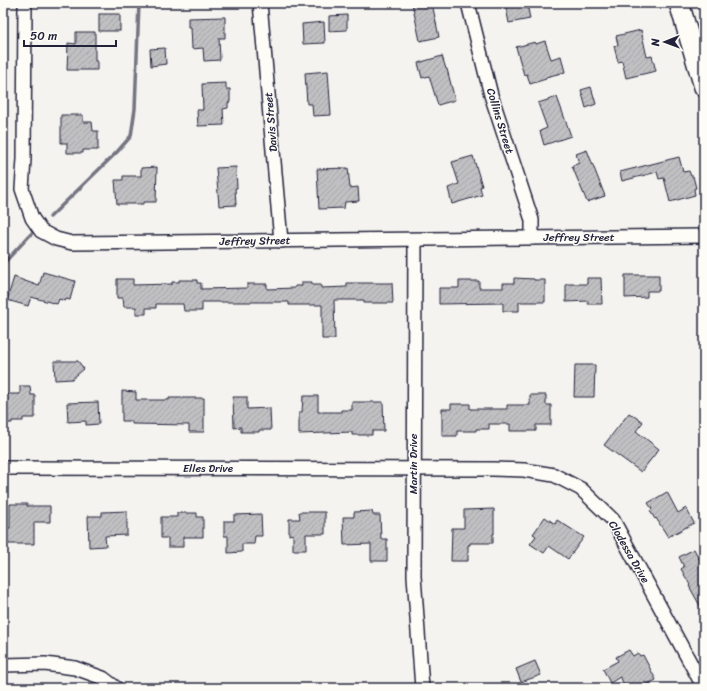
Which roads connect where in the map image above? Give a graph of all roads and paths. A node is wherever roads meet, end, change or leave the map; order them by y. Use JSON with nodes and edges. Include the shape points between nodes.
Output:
{"nodes":[{"id":1,"x":25,"y":3,"type":"edge"},
{"id":2,"x":260,"y":3,"type":"edge"},
{"id":3,"x":468,"y":3,"type":"edge"},
{"id":4,"x":680,"y":3,"type":"edge"},
{"id":5,"x":704,"y":87,"type":"edge"},
{"id":6,"x":704,"y":236,"type":"edge"},
{"id":7,"x":532,"y":238,"type":"junction"},
{"id":8,"x":415,"y":240,"type":"junction"},
{"id":9,"x":281,"y":241,"type":"junction"},
{"id":10,"x":3,"y":468,"type":"edge"},
{"id":11,"x":413,"y":468,"type":"junction"},
{"id":12,"x":3,"y":665,"type":"edge"},
{"id":13,"x":116,"y":688,"type":"edge"},
{"id":14,"x":422,"y":688,"type":"edge"},
{"id":15,"x":704,"y":688,"type":"edge"}],
"edges":[{"from":1,"to":9,"type":"street","name":"Jeffrey Street","via":[[22,189],[32,218],[41,231],[56,239],[72,243]]},
{"from":2,"to":9,"type":"street","name":"Davis Street"},
{"from":3,"to":7,"type":"street","name":"Collins Street","via":[[491,95],[532,220]]},
{"from":4,"to":5,"type":"street"},
{"from":6,"to":7,"type":"street","name":"Jeffrey Street"},
{"from":7,"to":8,"type":"street","name":"Jeffrey Street"},
{"from":8,"to":9,"type":"street","name":"Jeffrey Street"},
{"from":8,"to":11,"type":"street","name":"Martin Drive"},
{"from":10,"to":11,"type":"street","name":"Elles Drive"},
{"from":11,"to":14,"type":"street","name":"Martin Drive","via":[[414,576]]},
{"from":11,"to":15,"type":"street","name":"Clodessa Drive","via":[[524,470],[554,475],[581,489],[613,520]]},
{"from":12,"to":13,"type":"street","via":[[45,664],[75,668],[103,678]]}]}
